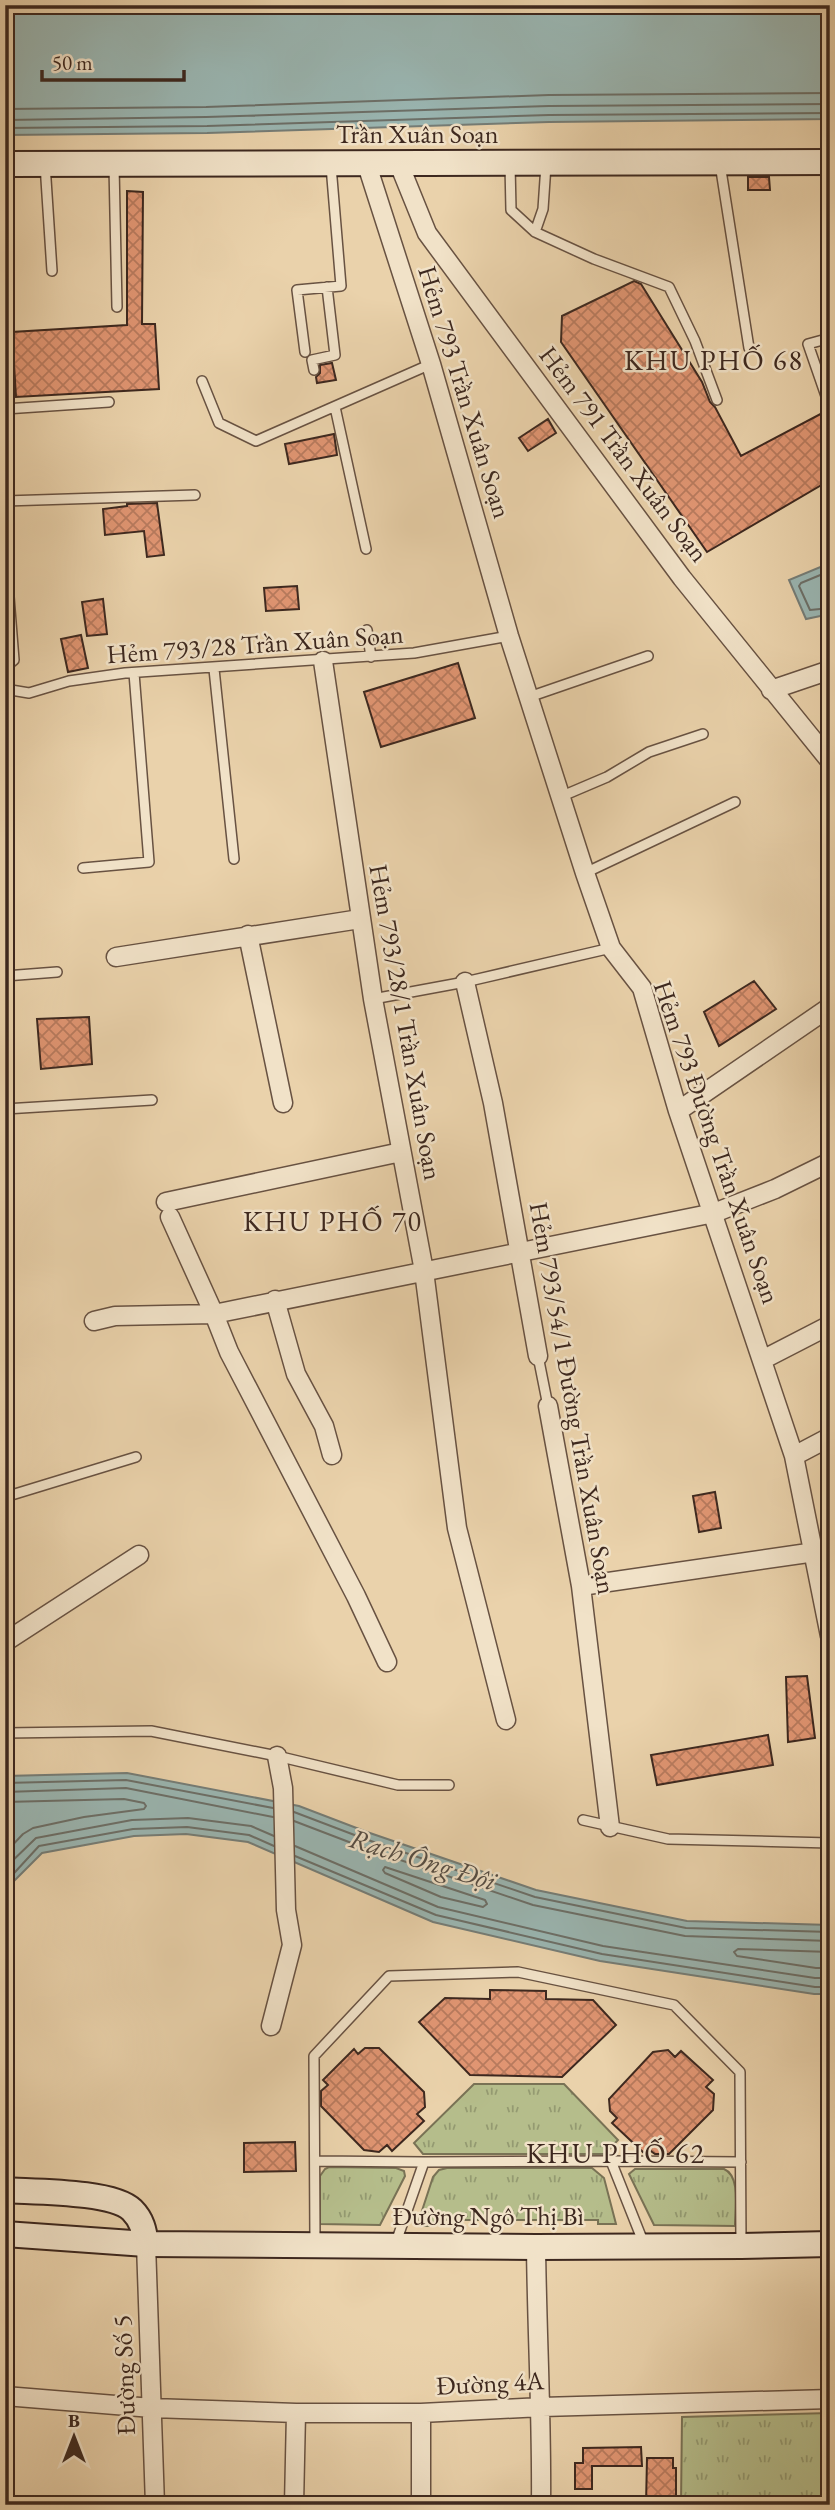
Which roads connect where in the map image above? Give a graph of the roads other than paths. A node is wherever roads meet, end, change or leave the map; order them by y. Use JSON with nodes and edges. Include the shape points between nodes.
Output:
{"nodes":[{"id":1,"x":830,"y":162,"type":"edge"},
{"id":2,"x":546,"y":163,"type":"junction"},
{"id":3,"x":719,"y":163,"type":"junction"},
{"id":4,"x":5,"y":164,"type":"edge"},
{"id":5,"x":45,"y":164,"type":"junction"},
{"id":6,"x":114,"y":164,"type":"junction"},
{"id":7,"x":330,"y":164,"type":"junction"},
{"id":8,"x":368,"y":164,"type":"junction"},
{"id":9,"x":399,"y":164,"type":"junction"},
{"id":10,"x":510,"y":164,"type":"junction"},
{"id":11,"x":535,"y":232,"type":"junction"},
{"id":12,"x":52,"y":271,"type":"dead end"},
{"id":13,"x":327,"y":287,"type":"junction"},
{"id":14,"x":117,"y":307,"type":"dead end"},
{"id":15,"x":830,"y":338,"type":"edge"},
{"id":16,"x":749,"y":348,"type":"dead end"},
{"id":17,"x":305,"y":352,"type":"dead end"},
{"id":18,"x":431,"y":365,"type":"junction"},
{"id":19,"x":314,"y":370,"type":"dead end"},
{"id":20,"x":202,"y":381,"type":"dead end"},
{"id":21,"x":826,"y":396,"type":"dead end"},
{"id":22,"x":717,"y":400,"type":"dead end"},
{"id":23,"x":109,"y":402,"type":"dead end"},
{"id":24,"x":335,"y":407,"type":"junction"},
{"id":25,"x":5,"y":409,"type":"edge"},
{"id":26,"x":195,"y":495,"type":"dead end"},
{"id":27,"x":5,"y":501,"type":"edge"},
{"id":28,"x":366,"y":549,"type":"dead end"},
{"id":29,"x":9,"y":597,"type":"dead end"},
{"id":30,"x":367,"y":630,"type":"dead end"},
{"id":31,"x":509,"y":636,"type":"junction"},
{"id":32,"x":648,"y":656,"type":"dead end"},
{"id":33,"x":371,"y":657,"type":"junction"},
{"id":34,"x":323,"y":661,"type":"junction"},
{"id":35,"x":214,"y":669,"type":"junction"},
{"id":36,"x":830,"y":670,"type":"edge"},
{"id":37,"x":134,"y":673,"type":"junction"},
{"id":38,"x":5,"y":682,"type":"edge"},
{"id":39,"x":5,"y":689,"type":"edge"},
{"id":40,"x":771,"y":690,"type":"junction"},
{"id":41,"x":529,"y":697,"type":"junction"},
{"id":42,"x":703,"y":734,"type":"dead end"},
{"id":43,"x":829,"y":760,"type":"edge"},
{"id":44,"x":560,"y":797,"type":"junction"},
{"id":45,"x":735,"y":802,"type":"dead end"},
{"id":46,"x":234,"y":859,"type":"dead end"},
{"id":47,"x":83,"y":868,"type":"dead end"},
{"id":48,"x":585,"y":873,"type":"junction"},
{"id":49,"x":360,"y":919,"type":"junction"},
{"id":50,"x":248,"y":935,"type":"junction"},
{"id":51,"x":611,"y":948,"type":"junction"},
{"id":52,"x":116,"y":957,"type":"dead end"},
{"id":53,"x":57,"y":972,"type":"dead end"},
{"id":54,"x":5,"y":975,"type":"edge"},
{"id":55,"x":465,"y":982,"type":"junction"},
{"id":56,"x":373,"y":999,"type":"junction"},
{"id":57,"x":830,"y":1007,"type":"edge"},
{"id":58,"x":152,"y":1100,"type":"dead end"},
{"id":59,"x":283,"y":1103,"type":"dead end"},
{"id":60,"x":5,"y":1109,"type":"edge"},
{"id":61,"x":678,"y":1111,"type":"junction"},
{"id":62,"x":401,"y":1152,"type":"junction"},
{"id":63,"x":830,"y":1162,"type":"edge"},
{"id":64,"x":714,"y":1213,"type":"junction"},
{"id":65,"x":519,"y":1251,"type":"junction"},
{"id":66,"x":424,"y":1271,"type":"junction"},
{"id":67,"x":275,"y":1300,"type":"junction"},
{"id":68,"x":215,"y":1314,"type":"junction"},
{"id":69,"x":94,"y":1321,"type":"dead end"},
{"id":70,"x":830,"y":1325,"type":"edge"},
{"id":71,"x":538,"y":1356,"type":"joint"},
{"id":72,"x":764,"y":1359,"type":"junction"},
{"id":73,"x":548,"y":1406,"type":"joint"},
{"id":74,"x":830,"y":1437,"type":"edge"},
{"id":75,"x":332,"y":1455,"type":"dead end"},
{"id":76,"x":794,"y":1456,"type":"junction"},
{"id":77,"x":136,"y":1457,"type":"dead end"},
{"id":78,"x":5,"y":1497,"type":"edge"},
{"id":79,"x":815,"y":1552,"type":"junction"},
{"id":80,"x":139,"y":1555,"type":"dead end"},
{"id":81,"x":581,"y":1586,"type":"junction"},
{"id":82,"x":829,"y":1629,"type":"edge"},
{"id":83,"x":5,"y":1642,"type":"edge"},
{"id":84,"x":387,"y":1662,"type":"dead end"},
{"id":85,"x":506,"y":1720,"type":"dead end"},
{"id":86,"x":5,"y":1733,"type":"edge"},
{"id":87,"x":277,"y":1756,"type":"junction"},
{"id":88,"x":449,"y":1786,"type":"dead end"},
{"id":89,"x":583,"y":1821,"type":"dead end"},
{"id":90,"x":610,"y":1827,"type":"junction"},
{"id":91,"x":830,"y":1843,"type":"edge"},
{"id":92,"x":271,"y":2026,"type":"dead end"},
{"id":93,"x":315,"y":2161,"type":"junction"},
{"id":94,"x":611,"y":2161,"type":"junction"},
{"id":95,"x":424,"y":2162,"type":"junction"},
{"id":96,"x":741,"y":2162,"type":"junction"},
{"id":97,"x":5,"y":2190,"type":"edge"},
{"id":98,"x":5,"y":2234,"type":"edge"},
{"id":99,"x":146,"y":2244,"type":"junction"},
{"id":100,"x":830,"y":2244,"type":"edge"},
{"id":101,"x":315,"y":2245,"type":"junction"},
{"id":102,"x":394,"y":2246,"type":"junction"},
{"id":103,"x":644,"y":2246,"type":"junction"},
{"id":104,"x":741,"y":2246,"type":"junction"},
{"id":105,"x":536,"y":2247,"type":"junction"},
{"id":106,"x":5,"y":2396,"type":"edge"},
{"id":107,"x":830,"y":2399,"type":"edge"},
{"id":108,"x":542,"y":2407,"type":"junction"},
{"id":109,"x":152,"y":2408,"type":"junction"},
{"id":110,"x":296,"y":2413,"type":"junction"},
{"id":111,"x":421,"y":2413,"type":"junction"},
{"id":112,"x":155,"y":2505,"type":"edge"},
{"id":113,"x":294,"y":2505,"type":"edge"},
{"id":114,"x":421,"y":2505,"type":"edge"},
{"id":115,"x":541,"y":2505,"type":"edge"}],
"edges":[{"from":1,"to":3,"type":"street","name":"Trần Xuân Soạn"},
{"from":2,"to":3,"type":"street","name":"Trần Xuân Soạn"},
{"from":2,"to":10,"type":"street","name":"Trần Xuân Soạn"},
{"from":2,"to":11,"type":"lane","via":[[543,209]]},
{"from":3,"to":16,"type":"lane"},
{"from":4,"to":5,"type":"street","name":"Trần Xuân Soạn"},
{"from":5,"to":6,"type":"street","name":"Trần Xuân Soạn"},
{"from":5,"to":12,"type":"lane"},
{"from":6,"to":7,"type":"street","name":"Trần Xuân Soạn"},
{"from":6,"to":14,"type":"lane"},
{"from":7,"to":8,"type":"street","name":"Trần Xuân Soạn"},
{"from":7,"to":13,"type":"lane","via":[[341,286]]},
{"from":8,"to":9,"type":"street","name":"Trần Xuân Soạn"},
{"from":8,"to":18,"type":"street","name":"Hẻm 793 Trần Xuân Soạn"},
{"from":9,"to":10,"type":"street","name":"Trần Xuân Soạn"},
{"from":9,"to":40,"type":"street","name":"Hẻm 791 Trần Xuân Soạn","via":[[427,233],[682,578]]},
{"from":10,"to":11,"type":"lane","via":[[511,209]]},
{"from":11,"to":22,"type":"lane","via":[[669,287]]},
{"from":13,"to":17,"type":"lane","via":[[297,290]]},
{"from":13,"to":19,"type":"lane","via":[[335,355],[312,360]]},
{"from":15,"to":21,"type":"lane","via":[[808,344]]},
{"from":18,"to":24,"type":"lane"},
{"from":18,"to":31,"type":"street","name":"Hẻm 793 Trần Xuân Soạn"},
{"from":20,"to":24,"type":"lane","via":[[219,423],[256,441]]},
{"from":23,"to":25,"type":"lane"},
{"from":24,"to":28,"type":"lane"},
{"from":26,"to":27,"type":"lane"},
{"from":29,"to":38,"type":"lane","via":[[15,650]]},
{"from":30,"to":33,"type":"lane"},
{"from":31,"to":33,"type":"lane","name":"Hẻm 793/28 Trần Xuân Soạn"},
{"from":31,"to":41,"type":"street","name":"Hẻm 793 Đường Trần Xuân Soạn"},
{"from":32,"to":41,"type":"lane"},
{"from":33,"to":34,"type":"lane","name":"Hẻm 793/28 Trần Xuân Soạn"},
{"from":34,"to":35,"type":"lane","name":"Hẻm 793/28 Trần Xuân Soạn"},
{"from":34,"to":49,"type":"street","name":"Hẻm 793/28/1 Trần Xuân Soạn"},
{"from":35,"to":37,"type":"lane","name":"Hẻm 793/28 Trần Xuân Soạn"},
{"from":35,"to":46,"type":"lane"},
{"from":36,"to":40,"type":"street"},
{"from":37,"to":39,"type":"lane","name":"Hẻm 793/28 Trần Xuân Soạn","via":[[69,681],[29,694]]},
{"from":37,"to":47,"type":"lane","via":[[149,862]]},
{"from":40,"to":43,"type":"street","name":"Hẻm 791 Trần Xuân Soạn"},
{"from":41,"to":44,"type":"street","name":"Hẻm 793 Đường Trần Xuân Soạn"},
{"from":42,"to":44,"type":"lane","via":[[649,752]]},
{"from":44,"to":48,"type":"street","name":"Hẻm 793 Đường Trần Xuân Soạn"},
{"from":45,"to":48,"type":"lane"},
{"from":48,"to":51,"type":"street","name":"Hẻm 793 Đường Trần Xuân Soạn"},
{"from":49,"to":50,"type":"street"},
{"from":49,"to":56,"type":"street","name":"Hẻm 793/28/1 Trần Xuân Soạn"},
{"from":50,"to":52,"type":"street"},
{"from":50,"to":59,"type":"street"},
{"from":51,"to":55,"type":"lane"},
{"from":51,"to":61,"type":"street","name":"Hẻm 793 Đường Trần Xuân Soạn","via":[[642,988]]},
{"from":53,"to":54,"type":"lane"},
{"from":55,"to":56,"type":"lane"},
{"from":55,"to":65,"type":"street","name":"Hẻm 793/54/1 Đường Trần Xuân Soạn","via":[[493,1103]]},
{"from":56,"to":62,"type":"street","name":"Hẻm 793/28/1 Trần Xuân Soạn"},
{"from":57,"to":61,"type":"street"},
{"from":58,"to":60,"type":"lane"},
{"from":61,"to":64,"type":"street","name":"Hẻm 793 Đường Trần Xuân Soạn"},
{"from":62,"to":66,"type":"street","name":"Hẻm 793/28/1 Trần Xuân Soạn"},
{"from":62,"to":68,"type":"street","via":[[168,1210]]},
{"from":63,"to":64,"type":"street"},
{"from":64,"to":65,"type":"street"},
{"from":64,"to":72,"type":"street","name":"Hẻm 793 Đường Trần Xuân Soạn"},
{"from":65,"to":66,"type":"street"},
{"from":65,"to":71,"type":"street","name":"Hẻm 793/54/1 Đường Trần Xuân Soạn"},
{"from":66,"to":67,"type":"street"},
{"from":66,"to":85,"type":"street","name":"Hẻm 793/28/1 Trần Xuân Soạn","via":[[457,1528]]},
{"from":67,"to":68,"type":"street"},
{"from":67,"to":75,"type":"street","via":[[296,1374],[324,1426]]},
{"from":68,"to":69,"type":"street"},
{"from":68,"to":84,"type":"street","via":[[229,1352]]},
{"from":70,"to":72,"type":"street"},
{"from":71,"to":73,"type":"lane","name":"Hẻm 793/54/1 Đường Trần Xuân Soạn"},
{"from":72,"to":76,"type":"street","name":"Hẻm 793 Đường Trần Xuân Soạn"},
{"from":73,"to":81,"type":"street","name":"Hẻm 793/54/1 Đường Trần Xuân Soạn"},
{"from":74,"to":76,"type":"street"},
{"from":76,"to":79,"type":"street","name":"Hẻm 793 Đường Trần Xuân Soạn"},
{"from":77,"to":78,"type":"lane"},
{"from":79,"to":81,"type":"street"},
{"from":79,"to":82,"type":"street","name":"Hẻm 793 Đường Trần Xuân Soạn"},
{"from":80,"to":83,"type":"street"},
{"from":81,"to":90,"type":"street","name":"Hẻm 793/54/1 Đường Trần Xuân Soạn"},
{"from":86,"to":87,"type":"lane","via":[[151,1731]]},
{"from":87,"to":88,"type":"lane","via":[[398,1786]]},
{"from":87,"to":92,"type":"street","via":[[292,1945]]},
{"from":89,"to":90,"type":"lane"},
{"from":90,"to":91,"type":"lane","via":[[668,1839]]},
{"from":93,"to":95,"type":"lane"},
{"from":93,"to":96,"type":"lane","via":[[314,2056],[389,1976],[518,1972],[674,2005],[740,2072]]},
{"from":93,"to":101,"type":"lane"},
{"from":94,"to":95,"type":"lane"},
{"from":94,"to":96,"type":"lane"},
{"from":94,"to":103,"type":"lane"},
{"from":95,"to":102,"type":"lane"},
{"from":96,"to":104,"type":"lane"},
{"from":97,"to":99,"type":"street","via":[[111,2198],[131,2209],[144,2226]]},
{"from":98,"to":99,"type":"street","name":"Đường Ngô Thị Bì"},
{"from":99,"to":101,"type":"street","name":"Đường Ngô Thị Bì"},
{"from":99,"to":109,"type":"street","name":"Đường Số 5"},
{"from":100,"to":104,"type":"street","name":"Đường Ngô Thị Bì"},
{"from":101,"to":102,"type":"street","name":"Đường Ngô Thị Bì"},
{"from":102,"to":105,"type":"street","name":"Đường Ngô Thị Bì"},
{"from":103,"to":104,"type":"street","name":"Đường Ngô Thị Bì"},
{"from":103,"to":105,"type":"street","name":"Đường Ngô Thị Bì"},
{"from":105,"to":108,"type":"street"},
{"from":106,"to":109,"type":"street","name":"Đường 4A"},
{"from":107,"to":108,"type":"street","name":"Đường 4A"},
{"from":108,"to":111,"type":"street","name":"Đường 4A"},
{"from":108,"to":115,"type":"street"},
{"from":109,"to":110,"type":"street","name":"Đường 4A"},
{"from":109,"to":112,"type":"street","name":"Đường Số 5"},
{"from":110,"to":111,"type":"street","name":"Đường 4A"},
{"from":110,"to":113,"type":"street"},
{"from":111,"to":114,"type":"street"}]}
